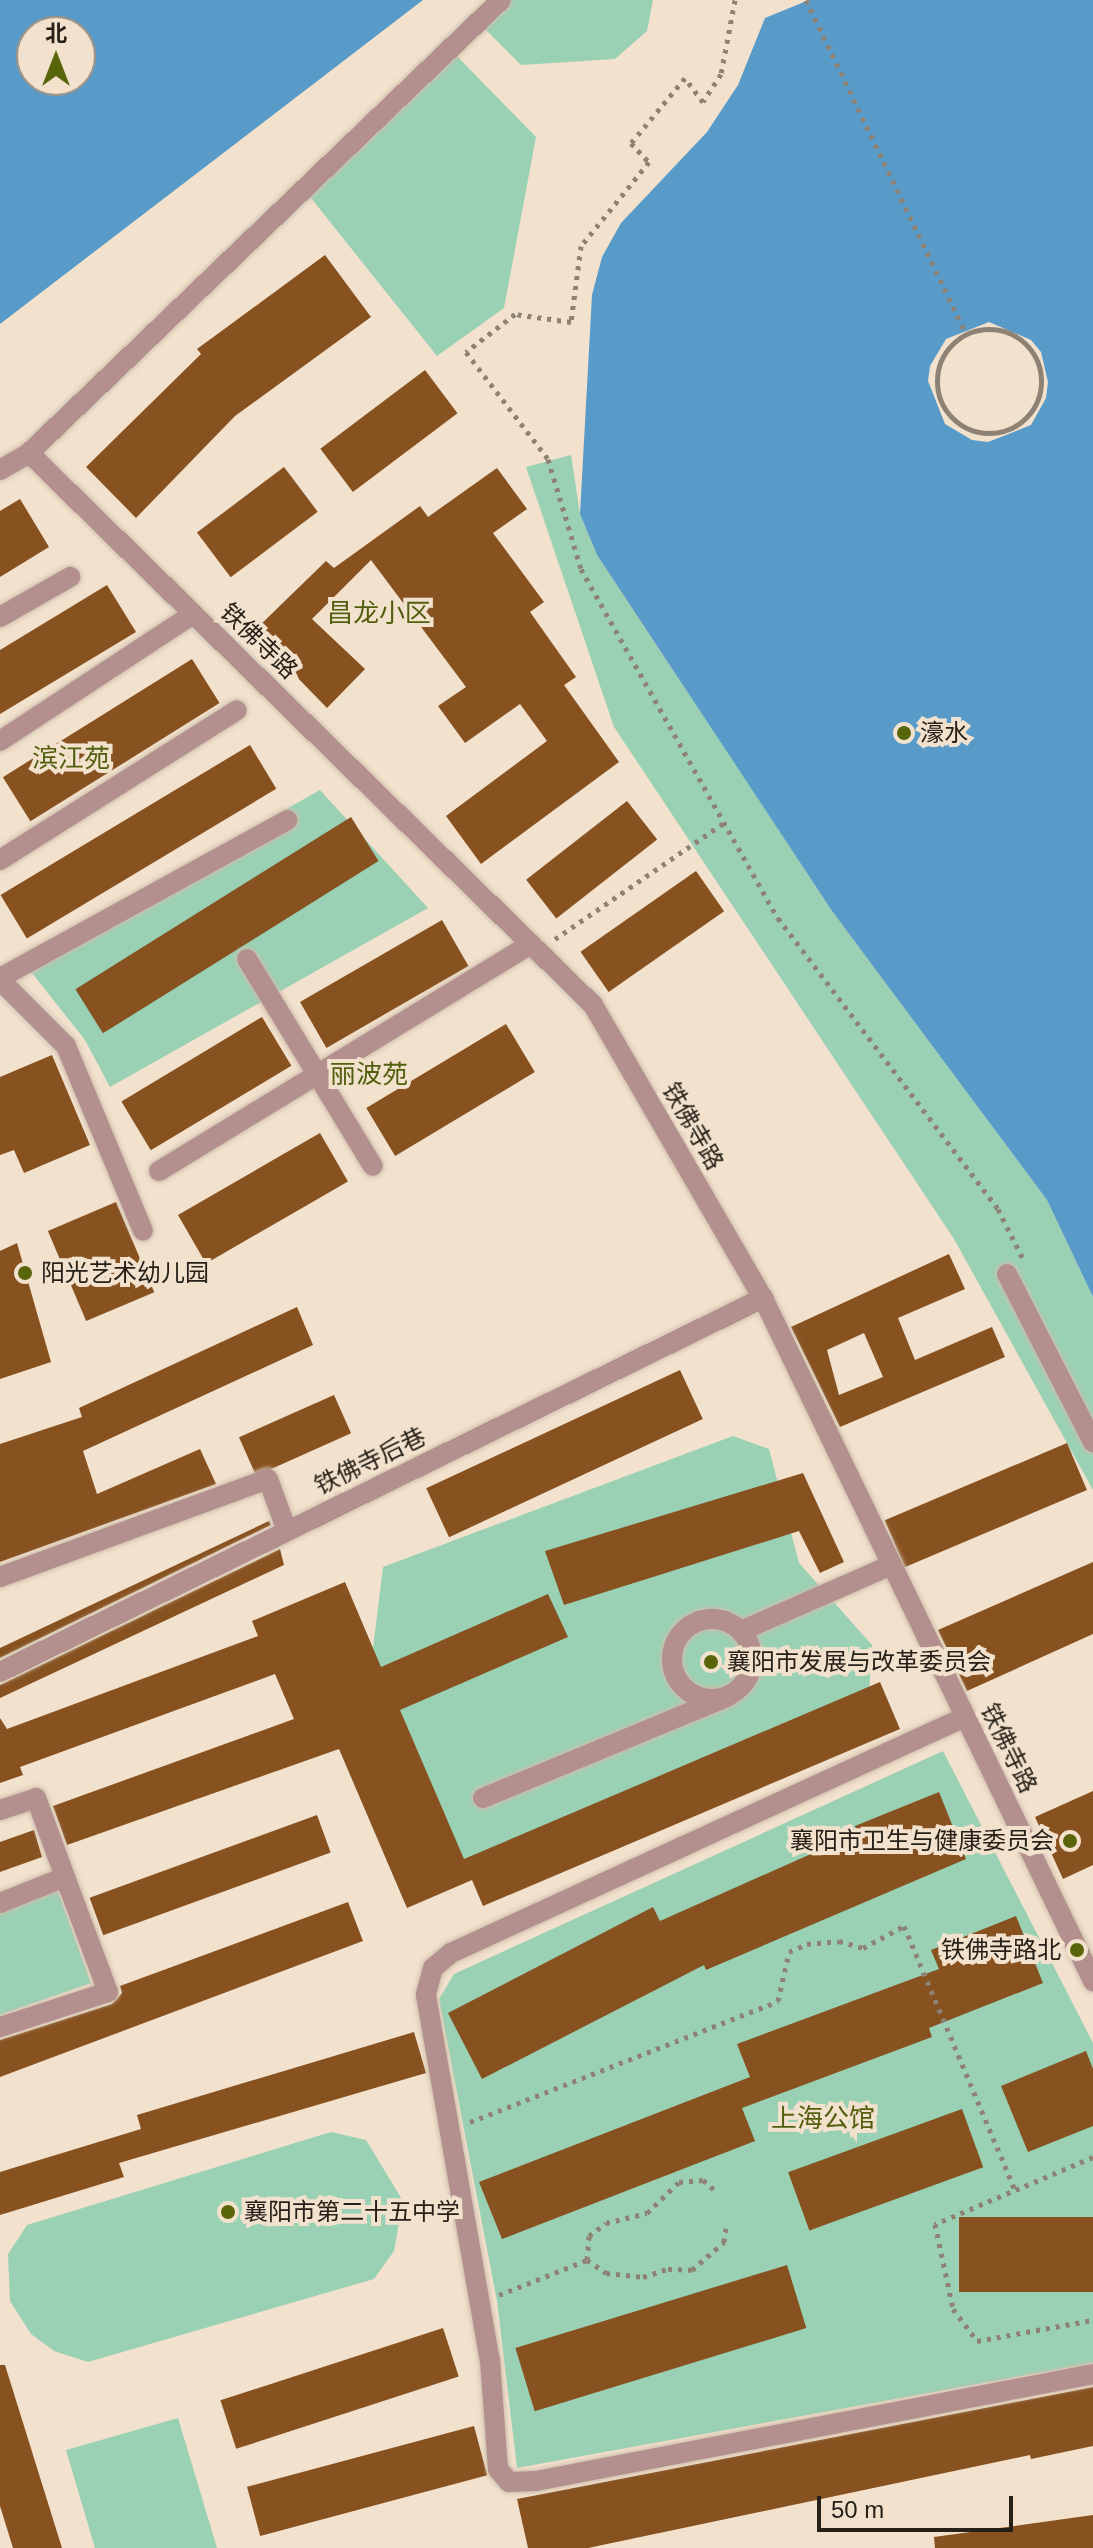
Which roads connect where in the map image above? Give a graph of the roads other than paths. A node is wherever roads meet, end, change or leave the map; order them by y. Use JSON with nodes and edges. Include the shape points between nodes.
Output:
{"nodes":[{"id":1,"x":501,"y":0,"type":"edge"},
{"id":2,"x":29,"y":453,"type":"junction"},
{"id":3,"x":0,"y":470,"type":"edge"},
{"id":4,"x":70,"y":577,"type":"dead end"},
{"id":5,"x":193,"y":614,"type":"junction"},
{"id":6,"x":0,"y":617,"type":"edge"},
{"id":7,"x":237,"y":710,"type":"dead end"},
{"id":8,"x":0,"y":741,"type":"edge"},
{"id":9,"x":287,"y":820,"type":"dead end"},
{"id":10,"x":0,"y":860,"type":"edge"},
{"id":11,"x":535,"y":948,"type":"junction"},
{"id":12,"x":247,"y":959,"type":"dead end"},
{"id":13,"x":0,"y":979,"type":"edge"},
{"id":14,"x":319,"y":1074,"type":"junction"},
{"id":15,"x":373,"y":1166,"type":"dead end"},
{"id":16,"x":159,"y":1171,"type":"dead end"},
{"id":17,"x":143,"y":1231,"type":"dead end"},
{"id":18,"x":1016,"y":1268,"type":"road end"},
{"id":19,"x":763,"y":1298,"type":"junction"},
{"id":20,"x":1093,"y":1442,"type":"edge"},
{"id":21,"x":287,"y":1531,"type":"junction"},
{"id":22,"x":891,"y":1565,"type":"junction"},
{"id":23,"x":0,"y":1577,"type":"edge"},
{"id":24,"x":741,"y":1631,"type":"junction"},
{"id":25,"x":0,"y":1672,"type":"edge"},
{"id":26,"x":727,"y":1697,"type":"junction"},
{"id":27,"x":965,"y":1717,"type":"junction"},
{"id":28,"x":483,"y":1798,"type":"dead end"},
{"id":29,"x":0,"y":1810,"type":"edge"},
{"id":30,"x":65,"y":1877,"type":"junction"},
{"id":31,"x":0,"y":1903,"type":"edge"},
{"id":32,"x":1093,"y":1981,"type":"edge"},
{"id":33,"x":0,"y":2027,"type":"edge"},
{"id":34,"x":1093,"y":2374,"type":"edge"}],
"edges":[{"from":1,"to":2,"type":"street"},
{"from":2,"to":3,"type":"street"},
{"from":2,"to":5,"type":"street","name":"铁佛寺路"},
{"from":4,"to":6,"type":"street"},
{"from":5,"to":8,"type":"street"},
{"from":5,"to":11,"type":"street","name":"铁佛寺路"},
{"from":7,"to":10,"type":"street"},
{"from":9,"to":13,"type":"street"},
{"from":11,"to":14,"type":"street"},
{"from":11,"to":19,"type":"street","name":"铁佛寺路","via":[[593,1005]]},
{"from":12,"to":14,"type":"street"},
{"from":13,"to":17,"type":"street","via":[[66,1046]]},
{"from":14,"to":15,"type":"street"},
{"from":14,"to":16,"type":"street"},
{"from":18,"to":20,"type":"street"},
{"from":19,"to":21,"type":"street","name":"铁佛寺后巷"},
{"from":19,"to":22,"type":"street","name":"铁佛寺路"},
{"from":21,"to":23,"type":"street","via":[[268,1479]]},
{"from":21,"to":25,"type":"street","name":"铁佛寺后巷"},
{"from":22,"to":24,"type":"street"},
{"from":22,"to":27,"type":"street","name":"铁佛寺路"},
{"from":24,"to":26,"type":"street","via":[[752,1667]]},
{"from":24,"to":26,"type":"street","via":[[717,1619],[703,1620],[691,1624],[674,1645],[673,1671],[679,1683],[700,1698]]},
{"from":26,"to":28,"type":"street"},
{"from":27,"to":32,"type":"street","name":"铁佛寺路"},
{"from":27,"to":34,"type":"street","via":[[451,1953],[433,1968],[426,1995],[490,2360],[498,2469],[509,2482]]},
{"from":29,"to":30,"type":"street","via":[[36,1798]]},
{"from":30,"to":31,"type":"street"},
{"from":30,"to":33,"type":"street","via":[[108,1992]]}]}
